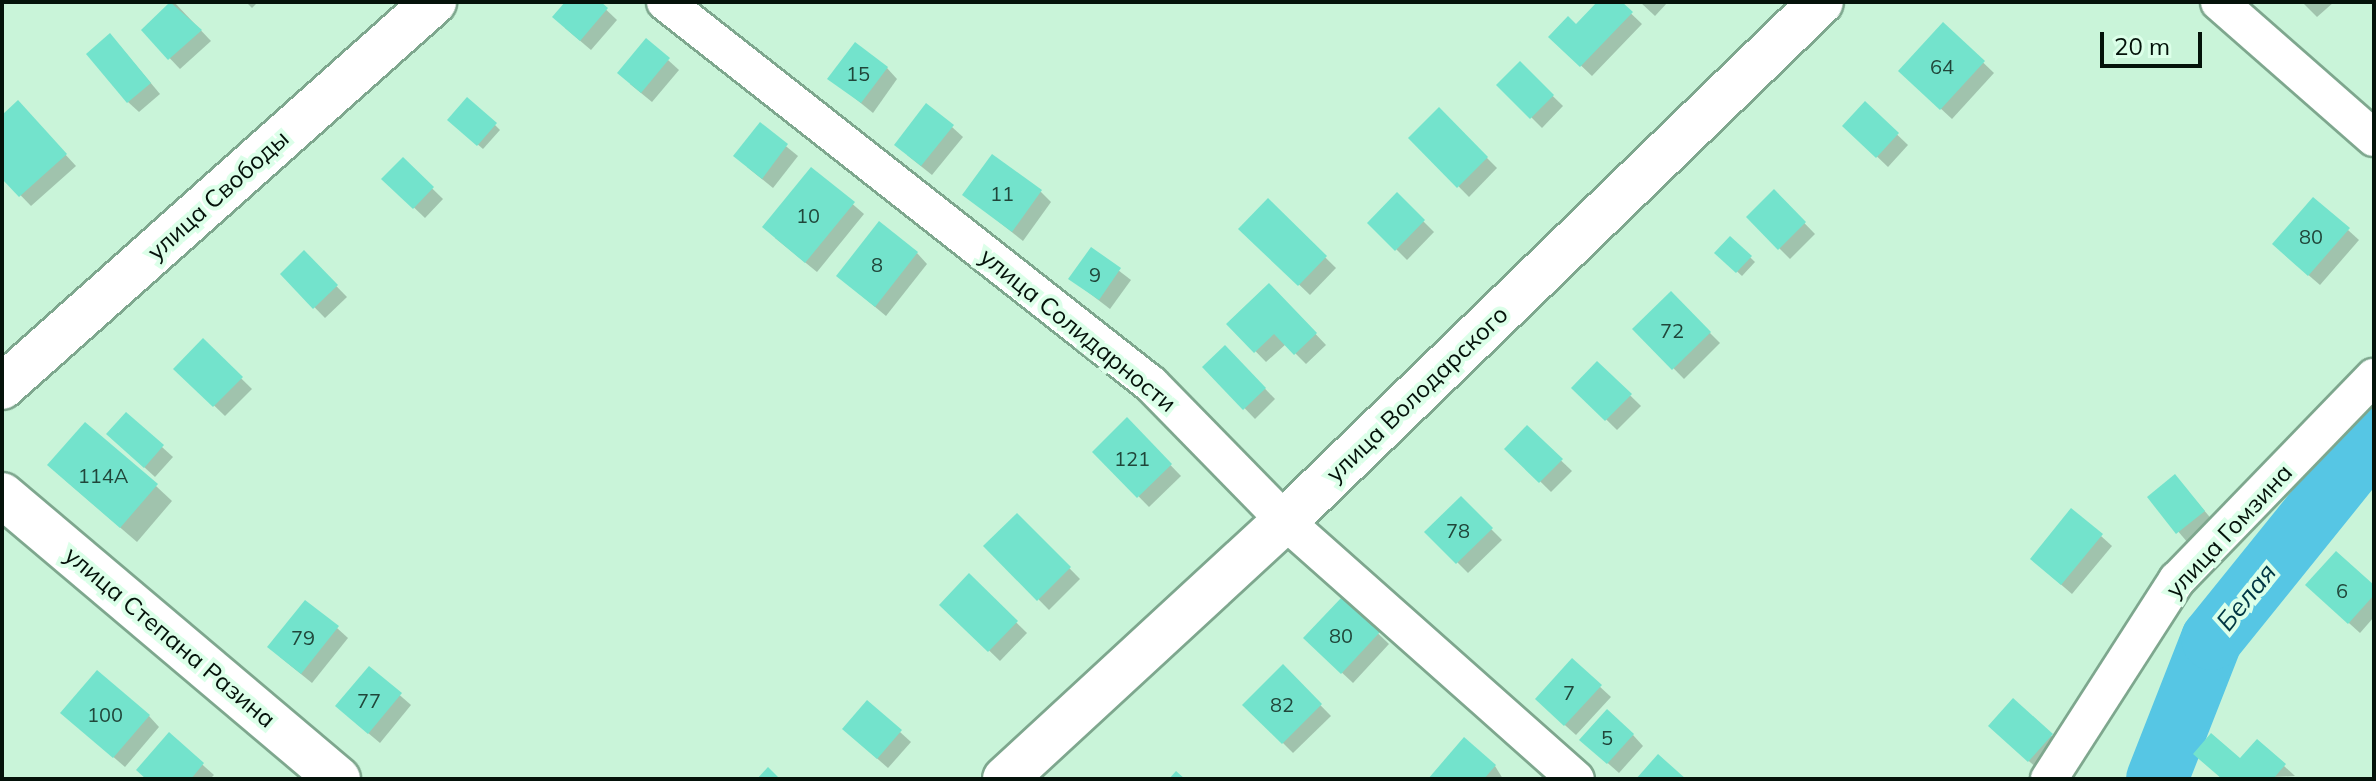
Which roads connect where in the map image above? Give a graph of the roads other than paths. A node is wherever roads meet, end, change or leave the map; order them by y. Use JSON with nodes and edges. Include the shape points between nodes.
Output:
{"nodes":[{"id":1,"x":434,"y":2,"type":"edge"},
{"id":2,"x":665,"y":2,"type":"edge"},
{"id":3,"x":1821,"y":2,"type":"edge"},
{"id":4,"x":2219,"y":2,"type":"edge"},
{"id":5,"x":2374,"y":138,"type":"edge"},
{"id":6,"x":2374,"y":377,"type":"edge"},
{"id":7,"x":2,"y":387,"type":"edge"},
{"id":8,"x":2,"y":495,"type":"edge"},
{"id":9,"x":1285,"y":521,"type":"junction"},
{"id":10,"x":338,"y":779,"type":"edge"},
{"id":11,"x":1005,"y":779,"type":"edge"},
{"id":12,"x":1576,"y":779,"type":"edge"},
{"id":13,"x":2049,"y":779,"type":"edge"}],
"edges":[{"from":1,"to":7,"type":"main road","name":"улица Свободы"},
{"from":2,"to":9,"type":"street","name":"улица Солидарности","via":[[1151,384]]},
{"from":3,"to":9,"type":"main road","name":"улица Володарского"},
{"from":4,"to":5,"type":"street"},
{"from":6,"to":13,"type":"street","name":"улица Гомзина","via":[[2177,580]]},
{"from":8,"to":10,"type":"main road","name":"улица Степана Разина"},
{"from":9,"to":11,"type":"main road","name":"улица Володарского"},
{"from":9,"to":12,"type":"street","name":"улица Солидарности"}]}
